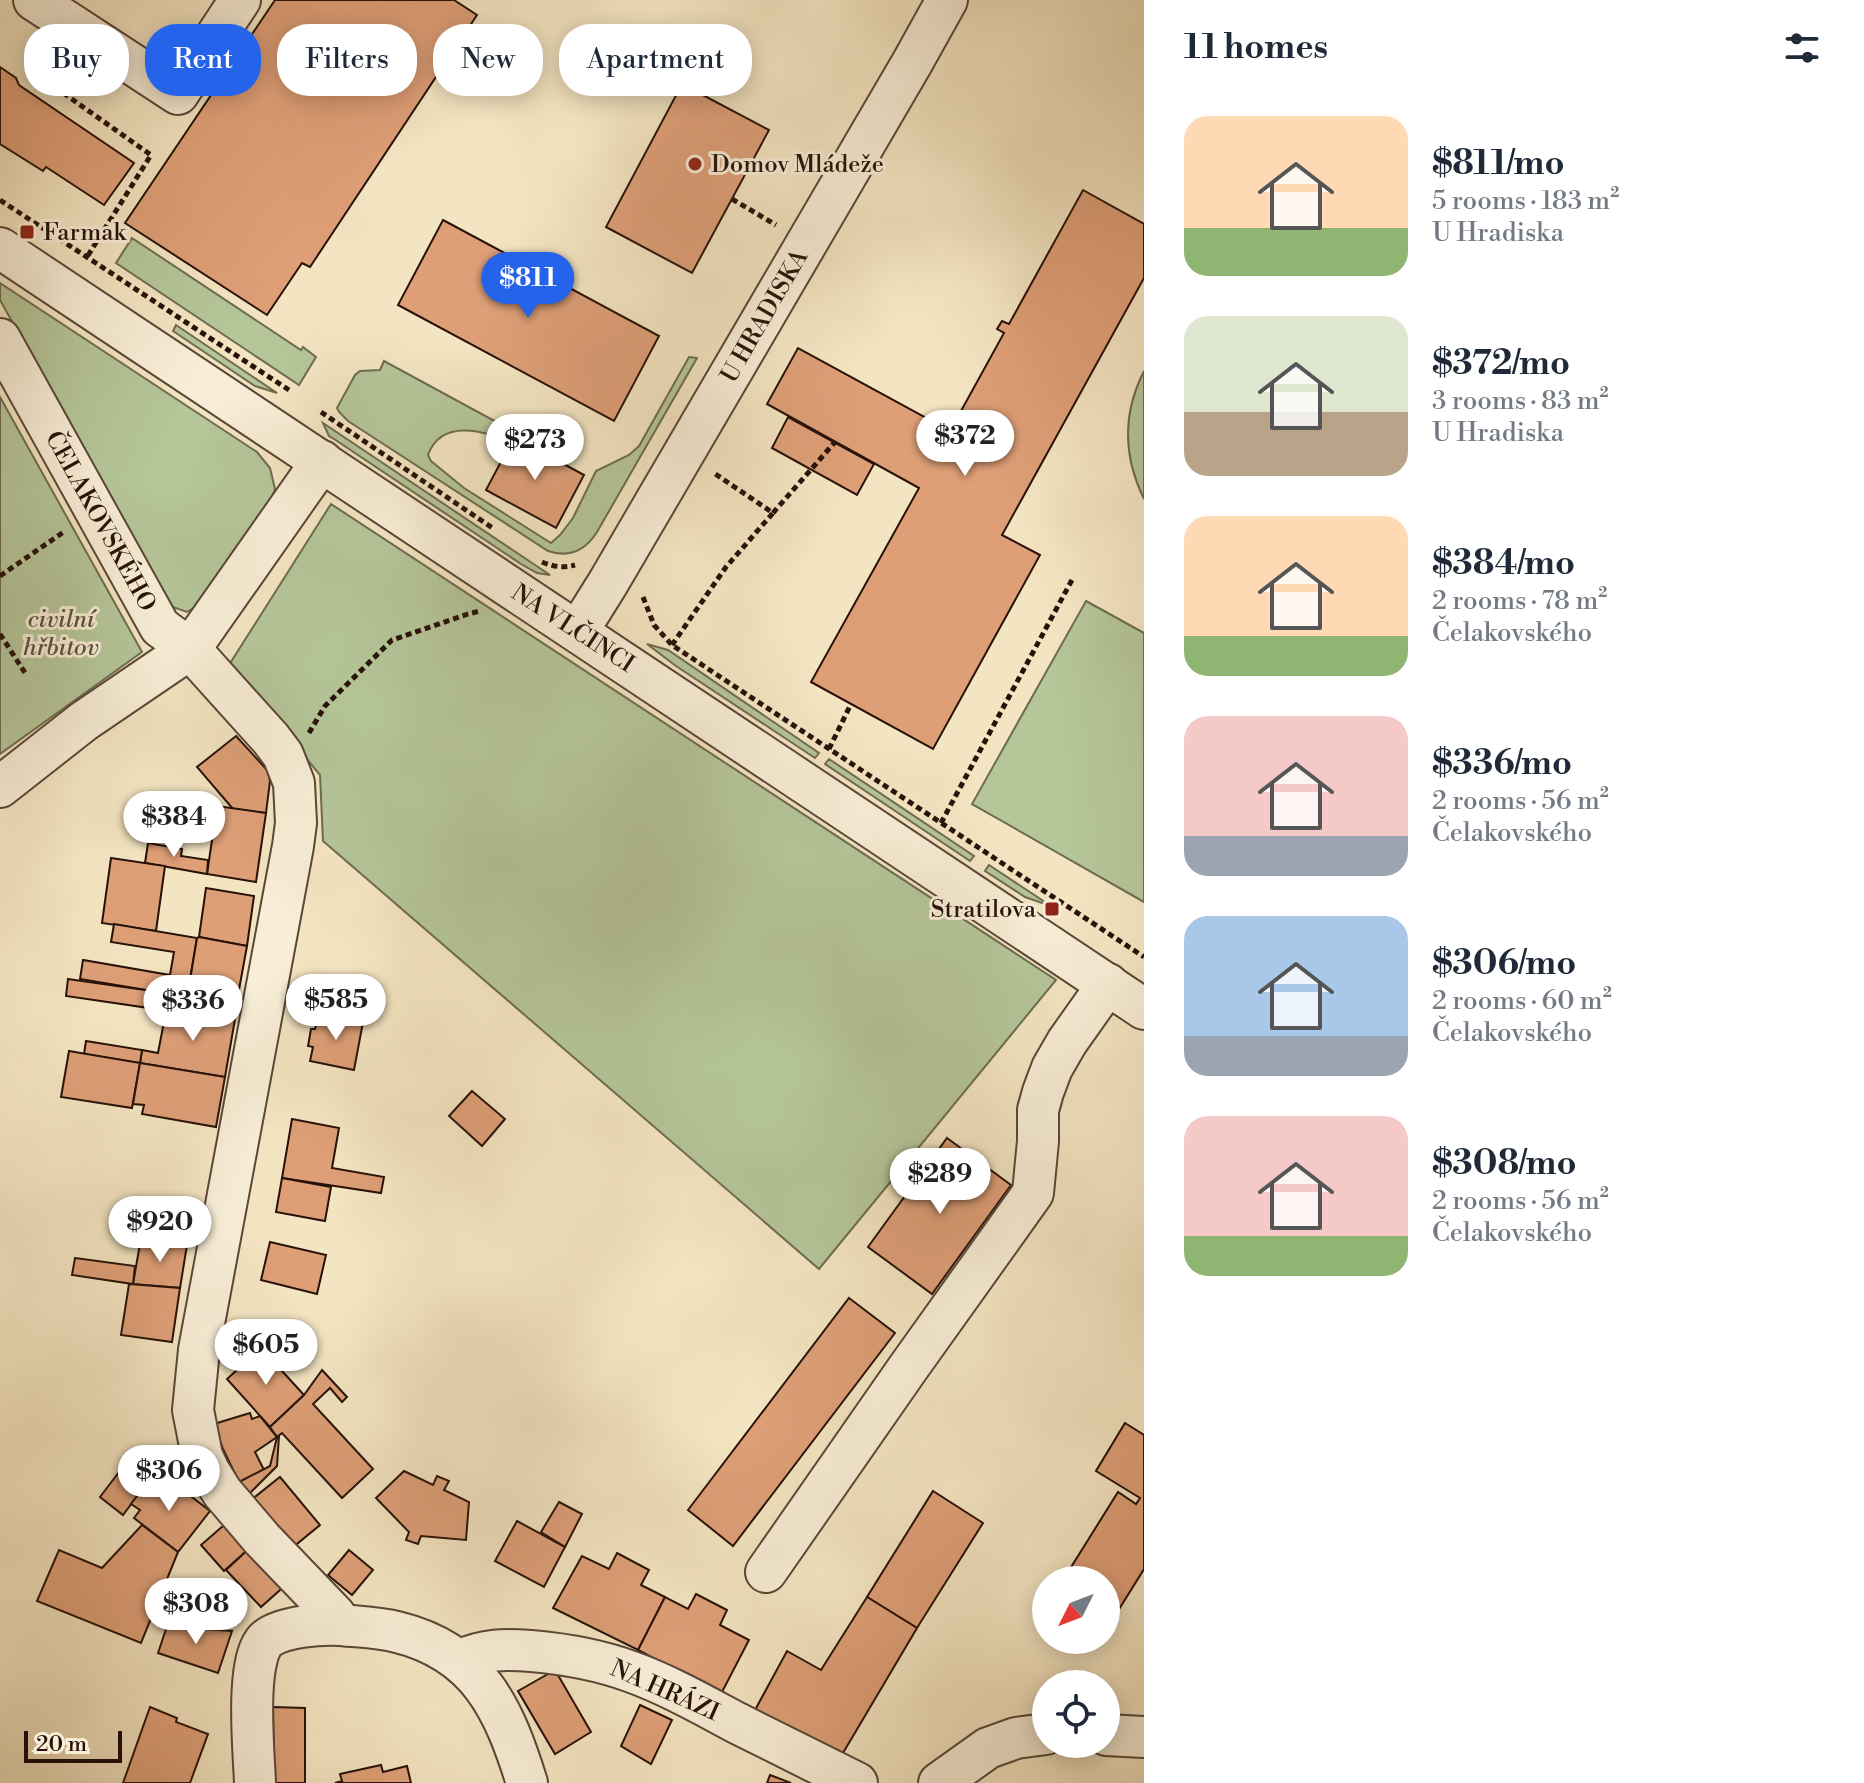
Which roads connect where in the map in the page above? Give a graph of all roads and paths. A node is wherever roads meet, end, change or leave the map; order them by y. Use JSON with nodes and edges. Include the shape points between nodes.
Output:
{"nodes":[{"id":1,"x":34,"y":0,"type":"edge"},
{"id":2,"x":240,"y":0,"type":"edge"},
{"id":3,"x":947,"y":0,"type":"edge"},
{"id":4,"x":71,"y":24,"type":"edge"},
{"id":5,"x":129,"y":62,"type":"edge"},
{"id":6,"x":67,"y":96,"type":"edge"},
{"id":7,"x":732,"y":199,"type":"dead end"},
{"id":8,"x":0,"y":200,"type":"edge"},
{"id":9,"x":771,"y":222,"type":"dead end"},
{"id":10,"x":0,"y":248,"type":"edge"},
{"id":11,"x":87,"y":257,"type":"junction"},
{"id":12,"x":0,"y":339,"type":"edge"},
{"id":13,"x":289,"y":390,"type":"dead end"},
{"id":14,"x":321,"y":412,"type":"dead end"},
{"id":15,"x":835,"y":442,"type":"dead end"},
{"id":16,"x":322,"y":461,"type":"junction"},
{"id":17,"x":704,"y":467,"type":"dead end"},
{"id":18,"x":95,"y":510,"type":"junction"},
{"id":19,"x":773,"y":513,"type":"junction"},
{"id":20,"x":504,"y":536,"type":"dead end"},
{"id":21,"x":530,"y":553,"type":"dead end"},
{"id":22,"x":579,"y":563,"type":"dead end"},
{"id":23,"x":0,"y":576,"type":"edge"},
{"id":24,"x":1073,"y":578,"type":"dead end"},
{"id":25,"x":642,"y":592,"type":"dead end"},
{"id":26,"x":531,"y":601,"type":"junction"},
{"id":27,"x":578,"y":631,"type":"junction"},
{"id":28,"x":0,"y":634,"type":"edge"},
{"id":29,"x":672,"y":645,"type":"junction"},
{"id":30,"x":190,"y":649,"type":"junction"},
{"id":31,"x":27,"y":676,"type":"dead end"},
{"id":32,"x":851,"y":704,"type":"dead end"},
{"id":33,"x":829,"y":749,"type":"junction"},
{"id":34,"x":289,"y":768,"type":"junction"},
{"id":35,"x":0,"y":787,"type":"edge"},
{"id":36,"x":941,"y":823,"type":"junction"},
{"id":37,"x":1144,"y":957,"type":"edge"},
{"id":38,"x":1108,"y":984,"type":"junction"},
{"id":39,"x":1144,"y":1009,"type":"edge"},
{"id":40,"x":766,"y":1572,"type":"dead end"},
{"id":41,"x":306,"y":1585,"type":"junction"},
{"id":42,"x":341,"y":1625,"type":"junction"},
{"id":43,"x":269,"y":1637,"type":"junction"},
{"id":44,"x":460,"y":1660,"type":"junction"},
{"id":45,"x":1032,"y":1736,"type":"edge"},
{"id":46,"x":1120,"y":1736,"type":"edge"},
{"id":47,"x":1144,"y":1737,"type":"edge"},
{"id":48,"x":255,"y":1783,"type":"edge"},
{"id":49,"x":527,"y":1783,"type":"edge"},
{"id":50,"x":857,"y":1783,"type":"edge"},
{"id":51,"x":939,"y":1783,"type":"edge"}],
"edges":[{"from":1,"to":4,"type":"street"},
{"from":2,"to":5,"type":"street","via":[[178,94]]},
{"from":3,"to":27,"type":"street","name":"U HRADISKA"},
{"from":6,"to":11,"type":"path","via":[[151,155]]},
{"from":7,"to":9,"type":"path"},
{"from":8,"to":11,"type":"path"},
{"from":10,"to":16,"type":"street","name":"NA VLČINCI"},
{"from":11,"to":13,"type":"path"},
{"from":12,"to":18,"type":"street","name":"ČELAKOVSKÉHO"},
{"from":14,"to":20,"type":"path"},
{"from":15,"to":19,"type":"path"},
{"from":16,"to":26,"type":"street","name":"NA VLČINCI"},
{"from":16,"to":30,"type":"street"},
{"from":17,"to":19,"type":"path"},
{"from":18,"to":23,"type":"path"},
{"from":18,"to":30,"type":"street","name":"ČELAKOVSKÉHO","via":[[160,627]]},
{"from":19,"to":29,"type":"path","via":[[726,567]]},
{"from":21,"to":22,"type":"path","via":[[552,566]]},
{"from":24,"to":36,"type":"path"},
{"from":25,"to":29,"type":"path","via":[[654,625]]},
{"from":26,"to":27,"type":"street","name":"NA VLČINCI"},
{"from":26,"to":34,"type":"path","via":[[468,614],[392,640],[325,706]]},
{"from":27,"to":38,"type":"street","name":"NA VLČINCI"},
{"from":28,"to":31,"type":"path"},
{"from":29,"to":33,"type":"path"},
{"from":30,"to":34,"type":"street","name":"ČELAKOVSKÉHO","via":[[271,739]]},
{"from":30,"to":35,"type":"street","via":[[84,721]]},
{"from":32,"to":33,"type":"path"},
{"from":33,"to":36,"type":"path"},
{"from":34,"to":41,"type":"street","name":"ČELAKOVSKÉHO","via":[[296,802],[293,846],[199,1350],[193,1410],[202,1456],[222,1492]]},
{"from":36,"to":37,"type":"path"},
{"from":38,"to":39,"type":"street","name":"NA VLČINCI"},
{"from":38,"to":40,"type":"street","via":[[1067,1042],[1043,1092],[1033,1193]]},
{"from":41,"to":42,"type":"street","name":"ČELAKOVSKÉHO"},
{"from":41,"to":43,"type":"street"},
{"from":42,"to":43,"type":"street"},
{"from":42,"to":44,"type":"street","via":[[397,1632]]},
{"from":43,"to":48,"type":"street","via":[[254,1671]]},
{"from":44,"to":49,"type":"street","via":[[497,1705]]},
{"from":44,"to":50,"type":"street","name":"NA HRÁZI","via":[[499,1649],[608,1664],[678,1693]]},
{"from":45,"to":51,"type":"street","via":[[988,1748]]},
{"from":46,"to":47,"type":"street"}]}
